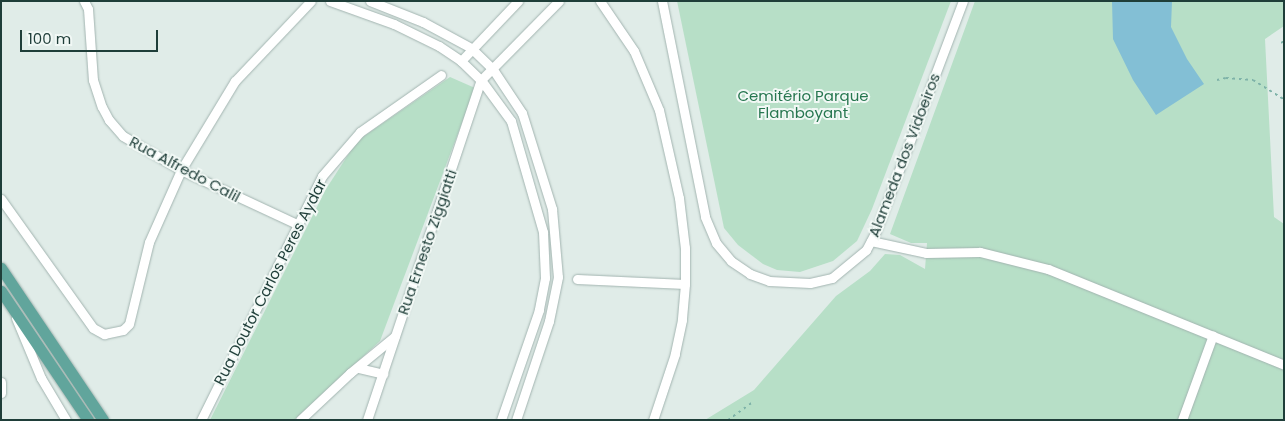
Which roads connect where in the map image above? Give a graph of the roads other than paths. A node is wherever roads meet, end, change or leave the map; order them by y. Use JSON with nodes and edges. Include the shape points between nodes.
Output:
{"nodes":[{"id":1,"x":84,"y":1,"type":"edge"},
{"id":2,"x":311,"y":1,"type":"edge"},
{"id":3,"x":330,"y":1,"type":"edge"},
{"id":4,"x":370,"y":1,"type":"edge"},
{"id":5,"x":518,"y":1,"type":"edge"},
{"id":6,"x":559,"y":1,"type":"edge"},
{"id":7,"x":600,"y":1,"type":"edge"},
{"id":8,"x":662,"y":1,"type":"edge"},
{"id":9,"x":962,"y":1,"type":"edge"},
{"id":10,"x":471,"y":48,"type":"junction"},
{"id":11,"x":461,"y":61,"type":"junction"},
{"id":12,"x":492,"y":68,"type":"junction"},
{"id":13,"x":441,"y":75,"type":"dead end"},
{"id":14,"x":481,"y":80,"type":"junction"},
{"id":15,"x":181,"y":170,"type":"junction"},
{"id":16,"x":1,"y":199,"type":"edge"},
{"id":17,"x":296,"y":224,"type":"junction"},
{"id":18,"x":871,"y":240,"type":"junction"},
{"id":19,"x":1,"y":268,"type":"edge"},
{"id":20,"x":577,"y":279,"type":"dead end"},
{"id":21,"x":685,"y":284,"type":"junction"},
{"id":22,"x":1,"y":291,"type":"edge"},
{"id":23,"x":10,"y":304,"type":"junction"},
{"id":24,"x":1213,"y":335,"type":"junction"},
{"id":25,"x":396,"y":336,"type":"junction"},
{"id":26,"x":1284,"y":365,"type":"edge"},
{"id":27,"x":358,"y":368,"type":"junction"},
{"id":28,"x":383,"y":374,"type":"junction"},
{"id":29,"x":1,"y":382,"type":"edge"},
{"id":30,"x":1,"y":393,"type":"edge"},
{"id":31,"x":66,"y":420,"type":"edge"},
{"id":32,"x":88,"y":420,"type":"edge"},
{"id":33,"x":104,"y":420,"type":"edge"},
{"id":34,"x":201,"y":420,"type":"edge"},
{"id":35,"x":300,"y":420,"type":"edge"},
{"id":36,"x":367,"y":420,"type":"edge"},
{"id":37,"x":501,"y":420,"type":"edge"},
{"id":38,"x":516,"y":420,"type":"edge"},
{"id":39,"x":653,"y":420,"type":"edge"},
{"id":40,"x":1182,"y":420,"type":"edge"}],
"edges":[{"from":1,"to":15,"type":"street","name":"Rua Alfredo Calil","via":[[88,8],[93,80],[109,120],[123,136]]},
{"from":2,"to":15,"type":"street","via":[[235,81]]},
{"from":3,"to":11,"type":"street","via":[[394,24]]},
{"from":4,"to":10,"type":"street","via":[[423,22]]},
{"from":5,"to":10,"type":"street"},
{"from":6,"to":12,"type":"street","name":"Rua Ernesto Ziggiatti"},
{"from":7,"to":21,"type":"street","via":[[634,51],[659,110],[679,198],[685,248]]},
{"from":8,"to":18,"type":"street","name":"Alameda dos Vidoeiros","via":[[705,217],[716,243],[732,261],[750,274],[769,281],[810,283],[832,278],[866,250]]},
{"from":9,"to":18,"type":"street","name":"Alameda dos Vidoeiros"},
{"from":10,"to":11,"type":"street"},
{"from":10,"to":12,"type":"street"},
{"from":11,"to":14,"type":"street"},
{"from":12,"to":14,"type":"street","name":"Rua Ernesto Ziggiatti"},
{"from":12,"to":38,"type":"street","via":[[522,114],[552,210],[557,247],[558,277],[549,321]]},
{"from":13,"to":17,"type":"street","name":"Rua Doutor Carlos Peres Aydar","via":[[360,132],[322,176]]},
{"from":14,"to":25,"type":"street","name":"Rua Ernesto Ziggiatti"},
{"from":14,"to":37,"type":"street","via":[[510,121],[543,232],[545,278],[539,310]]},
{"from":15,"to":16,"type":"street","via":[[149,242],[129,324],[114,333],[104,334],[93,328]]},
{"from":15,"to":17,"type":"street","name":"Rua Alfredo Calil"},
{"from":17,"to":34,"type":"street","name":"Rua Doutor Carlos Peres Aydar"},
{"from":18,"to":24,"type":"street","via":[[926,254],[980,252],[1048,269]]},
{"from":19,"to":33,"type":"main road"},
{"from":20,"to":21,"type":"street"},
{"from":21,"to":39,"type":"street","via":[[675,354]]},
{"from":22,"to":23,"type":"main road"},
{"from":23,"to":31,"type":"street","via":[[41,378]]},
{"from":23,"to":32,"type":"main road"},
{"from":24,"to":26,"type":"street"},
{"from":24,"to":40,"type":"street"},
{"from":25,"to":27,"type":"street"},
{"from":25,"to":28,"type":"street","name":"Rua Ernesto Ziggiatti"},
{"from":27,"to":28,"type":"street"},
{"from":27,"to":35,"type":"street"},
{"from":28,"to":36,"type":"street","name":"Rua Ernesto Ziggiatti"},
{"from":29,"to":30,"type":"street"}]}
